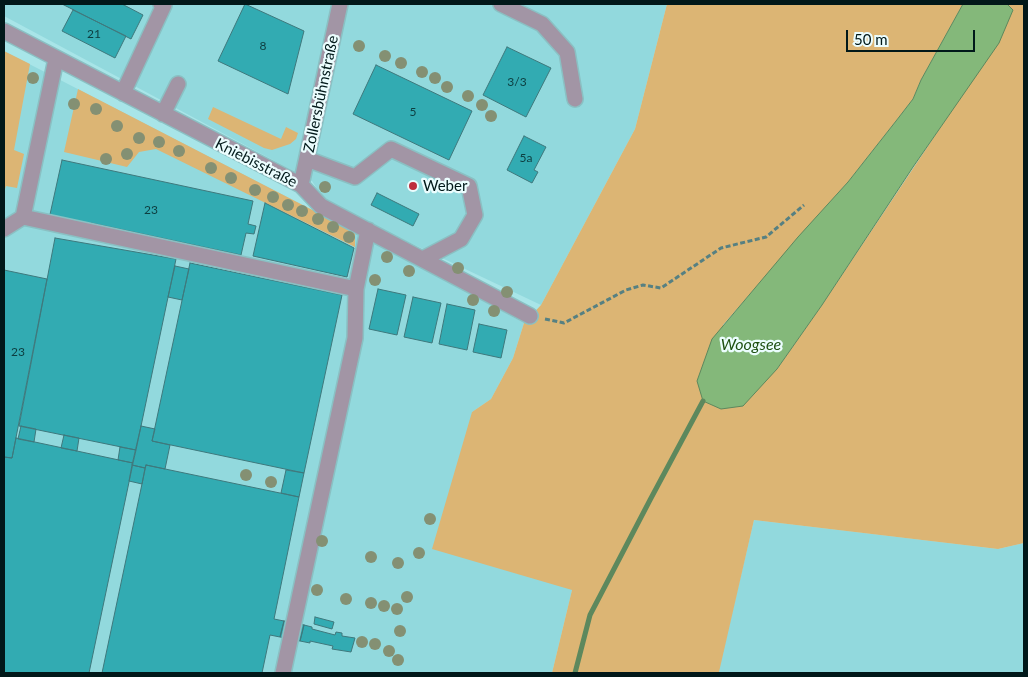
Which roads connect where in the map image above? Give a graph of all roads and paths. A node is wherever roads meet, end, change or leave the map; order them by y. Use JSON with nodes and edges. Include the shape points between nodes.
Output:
{"nodes":[{"id":1,"x":161,"y":4,"type":"edge"},
{"id":2,"x":340,"y":4,"type":"edge"},
{"id":3,"x":501,"y":4,"type":"edge"},
{"id":4,"x":4,"y":31,"type":"edge"},
{"id":5,"x":56,"y":59,"type":"junction"},
{"id":6,"x":178,"y":84,"type":"dead end"},
{"id":7,"x":123,"y":93,"type":"junction"},
{"id":8,"x":575,"y":100,"type":"dead end"},
{"id":9,"x":163,"y":114,"type":"junction"},
{"id":10,"x":307,"y":159,"type":"junction"},
{"id":11,"x":301,"y":185,"type":"junction"},
{"id":12,"x":804,"y":205,"type":"dead end"},
{"id":13,"x":23,"y":217,"type":"junction"},
{"id":14,"x":4,"y":229,"type":"edge"},
{"id":15,"x":368,"y":230,"type":"junction"},
{"id":16,"x":423,"y":259,"type":"junction"},
{"id":17,"x":356,"y":289,"type":"junction"},
{"id":18,"x":530,"y":316,"type":"joint"},
{"id":19,"x":283,"y":673,"type":"edge"}],
"edges":[{"from":1,"to":7,"type":"street","via":[[164,5]]},
{"from":2,"to":10,"type":"street","name":"Zollersbühnstraße"},
{"from":3,"to":8,"type":"street","via":[[542,24],[567,52]]},
{"from":4,"to":5,"type":"street","name":"Kniebisstraße"},
{"from":5,"to":7,"type":"street","name":"Kniebisstraße"},
{"from":5,"to":13,"type":"street"},
{"from":6,"to":9,"type":"street"},
{"from":7,"to":9,"type":"street","name":"Kniebisstraße"},
{"from":9,"to":11,"type":"street","name":"Kniebisstraße"},
{"from":10,"to":11,"type":"street","name":"Zollersbühnstraße"},
{"from":10,"to":16,"type":"street","via":[[355,177],[391,149],[470,186],[475,215],[461,239]]},
{"from":11,"to":15,"type":"street","name":"Kniebisstraße","via":[[321,206]]},
{"from":12,"to":18,"type":"path","via":[[766,237],[721,248],[661,288],[643,285],[626,290],[564,323]]},
{"from":13,"to":14,"type":"street"},
{"from":13,"to":17,"type":"street"},
{"from":15,"to":16,"type":"street","name":"Kniebisstraße"},
{"from":15,"to":17,"type":"street"},
{"from":16,"to":18,"type":"street","name":"Kniebisstraße"},
{"from":17,"to":19,"type":"street","via":[[355,338]]}]}
